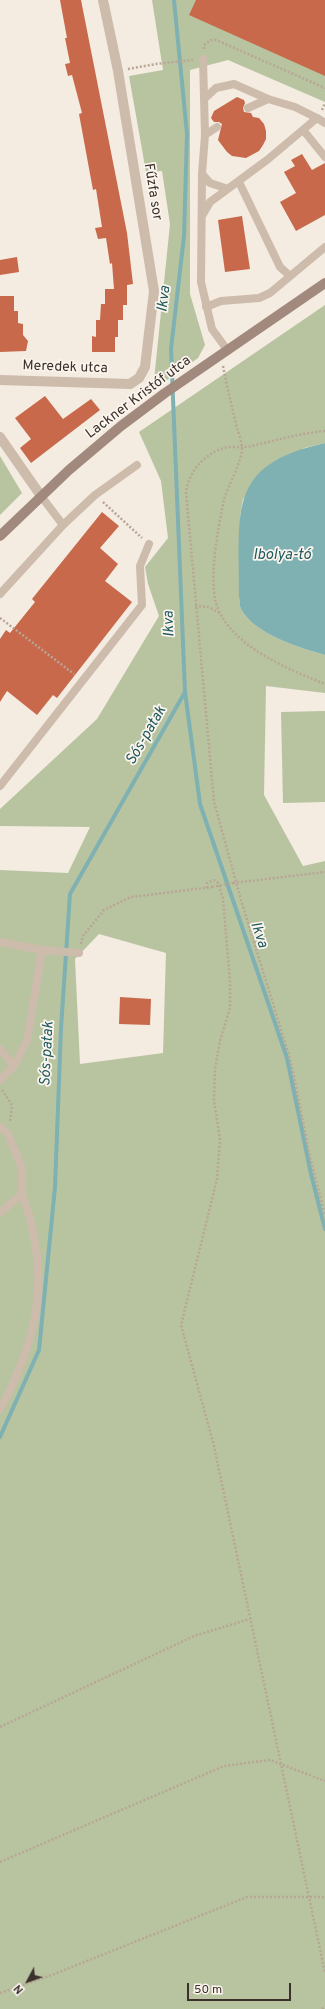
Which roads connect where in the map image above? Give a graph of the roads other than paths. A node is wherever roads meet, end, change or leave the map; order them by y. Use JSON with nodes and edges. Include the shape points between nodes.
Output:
{"nodes":[{"id":1,"x":103,"y":0,"type":"edge"},
{"id":2,"x":203,"y":59,"type":"road end"},
{"id":3,"x":204,"y":99,"type":"junction"},
{"id":4,"x":268,"y":99,"type":"junction"},
{"id":5,"x":248,"y":108,"type":"dead end"},
{"id":6,"x":317,"y":118,"type":"junction"},
{"id":7,"x":325,"y":123,"type":"edge"},
{"id":8,"x":217,"y":127,"type":"dead end"},
{"id":9,"x":304,"y":131,"type":"junction"},
{"id":10,"x":205,"y":135,"type":"junction"},
{"id":11,"x":325,"y":157,"type":"edge"},
{"id":12,"x":202,"y":174,"type":"junction"},
{"id":13,"x":239,"y":182,"type":"junction"},
{"id":14,"x":228,"y":189,"type":"junction"},
{"id":15,"x":202,"y":216,"type":"junction"},
{"id":16,"x":325,"y":247,"type":"edge"},
{"id":17,"x":290,"y":276,"type":"junction"},
{"id":18,"x":325,"y":280,"type":"edge"},
{"id":19,"x":325,"y":283,"type":"edge"},
{"id":20,"x":306,"y":296,"type":"junction"},
{"id":21,"x":206,"y":307,"type":"junction"},
{"id":22,"x":224,"y":353,"type":"junction"},
{"id":23,"x":0,"y":380,"type":"edge"},
{"id":24,"x":130,"y":384,"type":"joint"},
{"id":25,"x":0,"y":437,"type":"edge"},
{"id":26,"x":137,"y":465,"type":"dead end"},
{"id":27,"x":40,"y":496,"type":"junction"},
{"id":28,"x":63,"y":525,"type":"junction"},
{"id":29,"x":0,"y":536,"type":"edge"},
{"id":30,"x":148,"y":544,"type":"road end"},
{"id":31,"x":0,"y":594,"type":"edge"},
{"id":32,"x":0,"y":786,"type":"edge"},
{"id":33,"x":0,"y":942,"type":"edge"},
{"id":34,"x":42,"y":950,"type":"junction"},
{"id":35,"x":77,"y":953,"type":"road end"},
{"id":36,"x":0,"y":1049,"type":"edge"},
{"id":37,"x":14,"y":1066,"type":"junction"},
{"id":38,"x":0,"y":1080,"type":"edge"},
{"id":39,"x":0,"y":1127,"type":"edge"},
{"id":40,"x":22,"y":1194,"type":"junction"},
{"id":41,"x":0,"y":1213,"type":"edge"},
{"id":42,"x":0,"y":1409,"type":"edge"}],
"edges":[{"from":1,"to":24,"type":"street","name":"Fűzfa sor","via":[[118,72],[154,291],[145,367],[140,378]]},
{"from":2,"to":3,"type":"lane"},
{"from":3,"to":4,"type":"lane","via":[[216,88],[234,84]]},
{"from":3,"to":10,"type":"lane"},
{"from":4,"to":5,"type":"lane"},
{"from":4,"to":6,"type":"lane","via":[[295,107]]},
{"from":6,"to":7,"type":"lane"},
{"from":6,"to":9,"type":"lane"},
{"from":8,"to":10,"type":"lane"},
{"from":9,"to":11,"type":"lane"},
{"from":9,"to":13,"type":"lane"},
{"from":10,"to":12,"type":"lane"},
{"from":12,"to":14,"type":"lane","via":[[210,183]]},
{"from":12,"to":15,"type":"lane"},
{"from":13,"to":14,"type":"lane"},
{"from":13,"to":17,"type":"lane","via":[[280,267]]},
{"from":14,"to":15,"type":"lane","via":[[210,202]]},
{"from":15,"to":21,"type":"lane","via":[[201,282]]},
{"from":16,"to":17,"type":"lane"},
{"from":17,"to":21,"type":"lane","via":[[270,293],[259,298],[221,301]]},
{"from":18,"to":20,"type":"street","name":"Lackner Kristóf utca"},
{"from":19,"to":20,"type":"street","name":"Lackner Kristóf utca"},
{"from":20,"to":22,"type":"street","name":"Lackner Kristóf utca"},
{"from":21,"to":22,"type":"lane","via":[[212,329]]},
{"from":22,"to":27,"type":"street","name":"Lackner Kristóf utca","via":[[121,426]]},
{"from":23,"to":24,"type":"street","name":"Meredek utca"},
{"from":25,"to":27,"type":"street"},
{"from":26,"to":28,"type":"lane","via":[[95,495]]},
{"from":27,"to":28,"type":"lane"},
{"from":27,"to":29,"type":"street","name":"Lackner Kristóf utca"},
{"from":28,"to":31,"type":"lane"},
{"from":30,"to":32,"type":"lane","via":[[140,566],[142,606]]},
{"from":33,"to":34,"type":"lane"},
{"from":34,"to":35,"type":"lane"},
{"from":34,"to":37,"type":"lane","via":[[27,1041]]},
{"from":36,"to":37,"type":"lane"},
{"from":37,"to":38,"type":"lane"},
{"from":39,"to":40,"type":"lane","via":[[8,1134],[22,1168]]},
{"from":40,"to":41,"type":"lane"},
{"from":40,"to":42,"type":"lane","via":[[37,1248],[39,1300],[30,1343]]}]}
